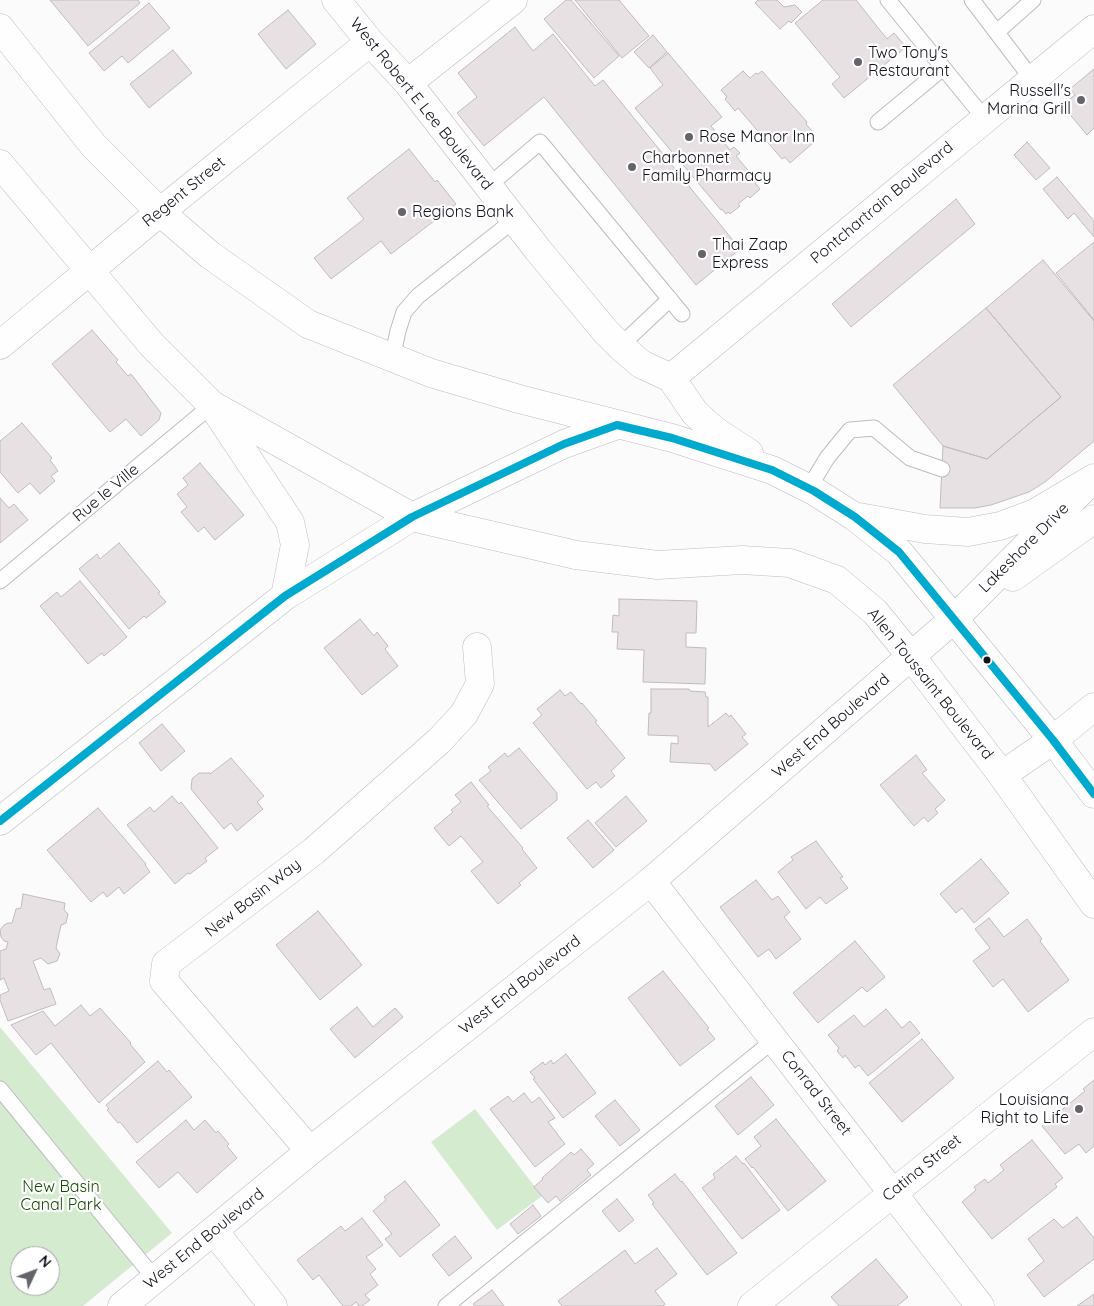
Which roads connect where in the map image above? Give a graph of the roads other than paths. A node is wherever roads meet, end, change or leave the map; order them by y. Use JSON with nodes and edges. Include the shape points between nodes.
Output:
{"nodes":[{"id":1,"x":336,"y":0,"type":"edge"},
{"id":2,"x":513,"y":0,"type":"edge"},
{"id":3,"x":888,"y":0,"type":"edge"},
{"id":4,"x":972,"y":0,"type":"edge"},
{"id":5,"x":1033,"y":0,"type":"edge"},
{"id":6,"x":0,"y":28,"type":"edge"},
{"id":7,"x":1094,"y":28,"type":"edge"},
{"id":8,"x":997,"y":32,"type":"junction"},
{"id":9,"x":370,"y":42,"type":"junction"},
{"id":10,"x":943,"y":68,"type":"junction"},
{"id":11,"x":1032,"y":79,"type":"junction"},
{"id":12,"x":408,"y":83,"type":"junction"},
{"id":13,"x":985,"y":119,"type":"junction"},
{"id":14,"x":878,"y":122,"type":"dead end"},
{"id":15,"x":0,"y":164,"type":"edge"},
{"id":16,"x":487,"y":187,"type":"junction"},
{"id":17,"x":160,"y":212,"type":"junction"},
{"id":18,"x":514,"y":220,"type":"junction"},
{"id":19,"x":89,"y":271,"type":"junction"},
{"id":20,"x":670,"y":299,"type":"junction"},
{"id":21,"x":682,"y":314,"type":"dead end"},
{"id":22,"x":0,"y":345,"type":"edge"},
{"id":23,"x":620,"y":346,"type":"junction"},
{"id":24,"x":392,"y":359,"type":"junction"},
{"id":25,"x":671,"y":378,"type":"junction"},
{"id":26,"x":212,"y":405,"type":"junction"},
{"id":27,"x":617,"y":425,"type":"junction"},
{"id":28,"x":942,"y":469,"type":"dead end"},
{"id":29,"x":772,"y":470,"type":"junction"},
{"id":30,"x":1094,"y":478,"type":"edge"},
{"id":31,"x":809,"y":488,"type":"junction"},
{"id":32,"x":412,"y":517,"type":"junction"},
{"id":33,"x":855,"y":517,"type":"junction"},
{"id":34,"x":1094,"y":520,"type":"edge"},
{"id":35,"x":0,"y":581,"type":"edge"},
{"id":36,"x":285,"y":596,"type":"junction"},
{"id":37,"x":955,"y":618,"type":"junction"},
{"id":38,"x":477,"y":648,"type":"dead end"},
{"id":39,"x":911,"y":656,"type":"junction"},
{"id":40,"x":1094,"y":707,"type":"edge"},
{"id":41,"x":1053,"y":740,"type":"junction"},
{"id":42,"x":1002,"y":775,"type":"junction"},
{"id":43,"x":1094,"y":794,"type":"edge"},
{"id":44,"x":0,"y":821,"type":"edge"},
{"id":45,"x":651,"y":881,"type":"junction"},
{"id":46,"x":1094,"y":904,"type":"edge"},
{"id":47,"x":1094,"y":1032,"type":"edge"},
{"id":48,"x":774,"y":1040,"type":"junction"},
{"id":49,"x":0,"y":1089,"type":"edge"},
{"id":50,"x":310,"y":1151,"type":"junction"},
{"id":51,"x":892,"y":1192,"type":"junction"},
{"id":52,"x":214,"y":1231,"type":"junction"},
{"id":53,"x":155,"y":1279,"type":"junction"},
{"id":54,"x":122,"y":1306,"type":"edge"},
{"id":55,"x":273,"y":1306,"type":"edge"},
{"id":56,"x":446,"y":1306,"type":"edge"},
{"id":57,"x":752,"y":1306,"type":"edge"},
{"id":58,"x":980,"y":1306,"type":"edge"}],
"edges":[{"from":1,"to":9,"type":"main road","name":"West Robert E Lee Boulevard"},
{"from":2,"to":12,"type":"main road"},
{"from":3,"to":10,"type":"lane"},
{"from":4,"to":8,"type":"lane"},
{"from":5,"to":8,"type":"lane"},
{"from":6,"to":17,"type":"main road","via":[[94,146]]},
{"from":7,"to":11,"type":"main road","name":"Pontchartrain Boulevard"},
{"from":8,"to":11,"type":"lane"},
{"from":9,"to":12,"type":"main road","name":"West Robert E Lee Boulevard"},
{"from":9,"to":17,"type":"main road","name":"Regent Street"},
{"from":10,"to":13,"type":"lane"},
{"from":10,"to":14,"type":"lane"},
{"from":11,"to":13,"type":"main road","name":"Pontchartrain Boulevard"},
{"from":12,"to":16,"type":"main road","name":"West Robert E Lee Boulevard"},
{"from":13,"to":25,"type":"main road","name":"Pontchartrain Boulevard"},
{"from":15,"to":19,"type":"main road"},
{"from":16,"to":18,"type":"main road","name":"West Robert E Lee Boulevard"},
{"from":16,"to":20,"type":"lane","via":[[540,142]]},
{"from":17,"to":19,"type":"main road","name":"Regent Street"},
{"from":17,"to":24,"type":"main road","via":[[210,255],[308,324]]},
{"from":18,"to":23,"type":"main road","name":"West Robert E Lee Boulevard"},
{"from":18,"to":24,"type":"lane","via":[[418,296],[404,312]]},
{"from":19,"to":22,"type":"main road","name":"Regent Street"},
{"from":19,"to":26,"type":"main road","via":[[152,346]]},
{"from":20,"to":21,"type":"lane"},
{"from":20,"to":23,"type":"lane"},
{"from":23,"to":25,"type":"main road","name":"West Robert E Lee Boulevard","via":[[640,364]]},
{"from":24,"to":27,"type":"main road","via":[[519,399]]},
{"from":25,"to":29,"type":"main road","via":[[695,413]]},
{"from":26,"to":32,"type":"main road","name":"Allen Toussaint Boulevard"},
{"from":26,"to":35,"type":"lane","name":"Rue le Ville"},
{"from":26,"to":36,"type":"main road","via":[[290,522],[295,545]]},
{"from":27,"to":29,"type":"main road","via":[[672,438]]},
{"from":27,"to":32,"type":"main road","via":[[564,444]]},
{"from":28,"to":31,"type":"lane","via":[[910,458],[874,428],[850,430],[827,458]]},
{"from":29,"to":31,"type":"main road"},
{"from":30,"to":33,"type":"main road","via":[[1035,512],[1000,526],[968,532],[926,529]]},
{"from":30,"to":37,"type":"main road","name":"Lakeshore Drive"},
{"from":31,"to":33,"type":"main road"},
{"from":32,"to":36,"type":"main road"},
{"from":32,"to":39,"type":"main road","name":"Allen Toussaint Boulevard","via":[[576,555],[658,565],[742,560],[790,563],[837,580],[875,612]]},
{"from":33,"to":37,"type":"main road","via":[[899,552]]},
{"from":34,"to":37,"type":"main road","name":"Lakeshore Drive"},
{"from":36,"to":44,"type":"main road"},
{"from":37,"to":39,"type":"main road","name":"Lakeshore Drive"},
{"from":37,"to":41,"type":"main road"},
{"from":38,"to":50,"type":"main road","name":"New Basin Way","via":[[480,684],[464,714],[439,741],[314,850],[166,964],[164,981]]},
{"from":39,"to":42,"type":"main road","name":"Allen Toussaint Boulevard"},
{"from":39,"to":45,"type":"main road","name":"West End Boulevard"},
{"from":40,"to":41,"type":"main road"},
{"from":41,"to":42,"type":"main road"},
{"from":41,"to":43,"type":"main road"},
{"from":42,"to":46,"type":"main road","name":"Allen Toussaint Boulevard"},
{"from":45,"to":48,"type":"main road","name":"Conrad Street"},
{"from":45,"to":50,"type":"main road","name":"West End Boulevard"},
{"from":47,"to":51,"type":"main road","name":"Catina Street"},
{"from":48,"to":51,"type":"main road","name":"Conrad Street"},
{"from":48,"to":56,"type":"lane"},
{"from":49,"to":53,"type":"lane"},
{"from":50,"to":52,"type":"main road","name":"West End Boulevard"},
{"from":51,"to":57,"type":"main road","name":"Catina Street"},
{"from":51,"to":58,"type":"main road","name":"Conrad Street"},
{"from":52,"to":53,"type":"main road","name":"West End Boulevard"},
{"from":52,"to":55,"type":"main road"},
{"from":53,"to":54,"type":"main road","name":"West End Boulevard"}]}
